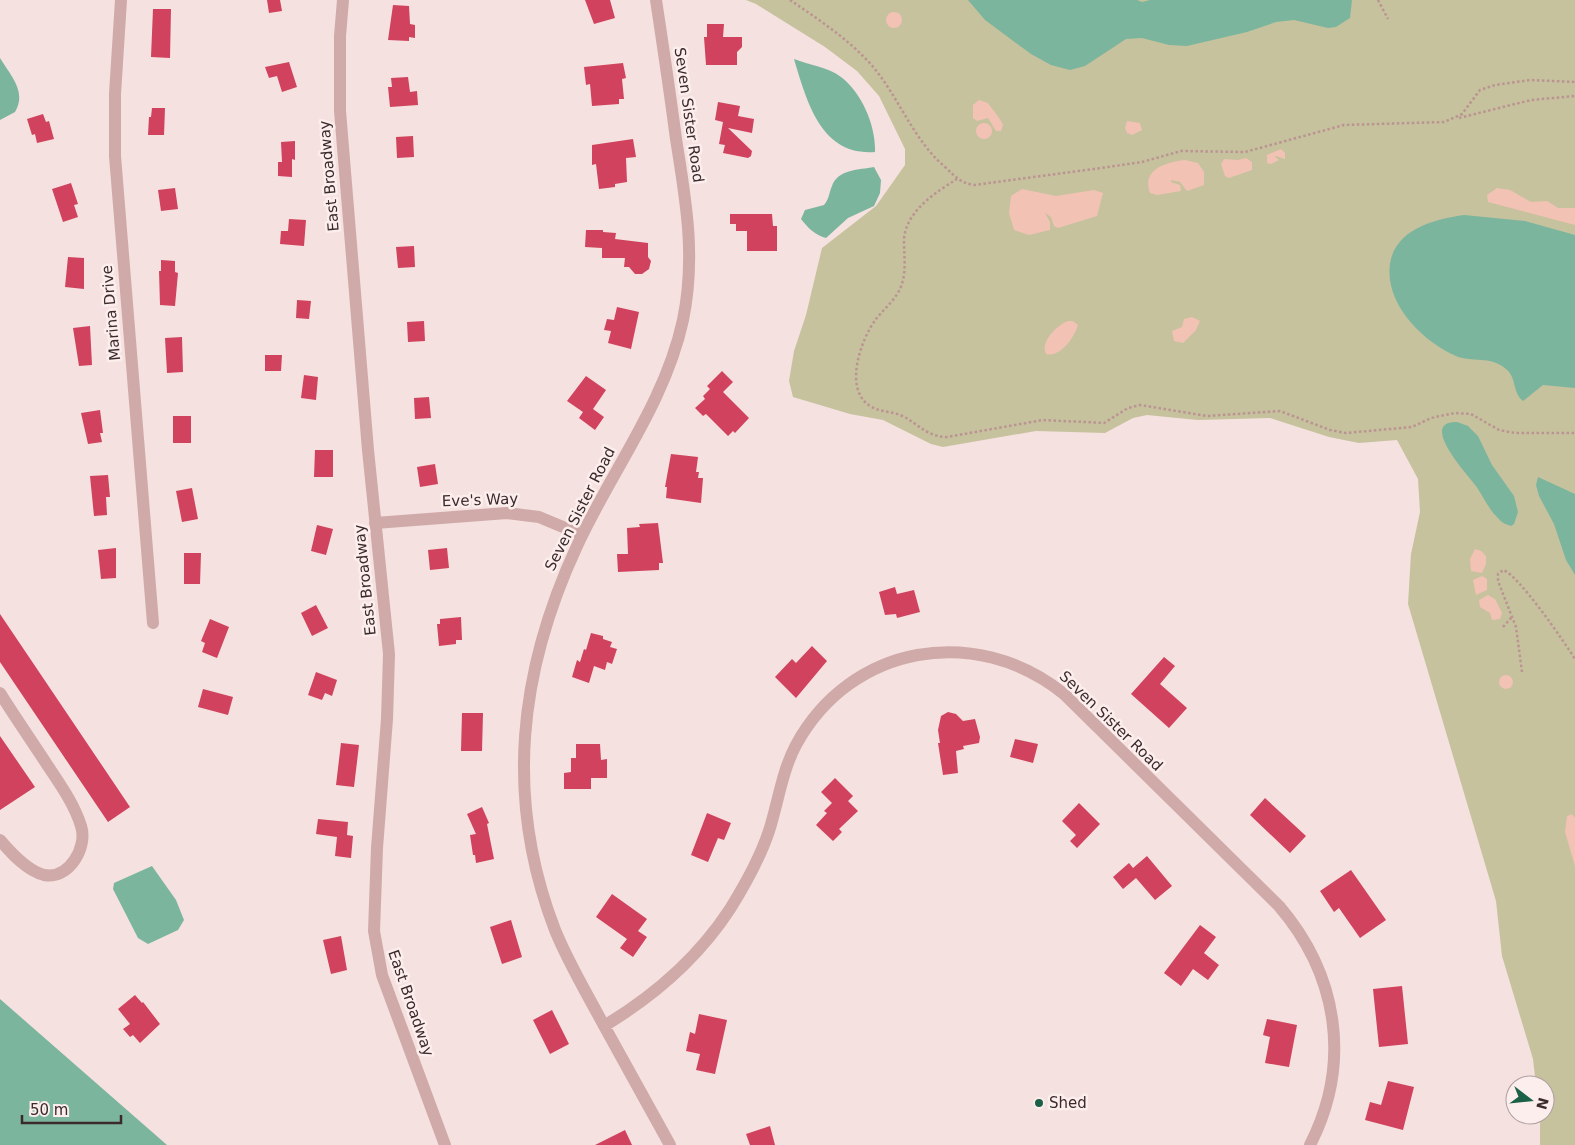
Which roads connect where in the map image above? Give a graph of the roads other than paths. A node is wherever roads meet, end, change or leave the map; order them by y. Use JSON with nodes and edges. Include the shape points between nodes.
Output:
{"nodes":[{"id":1,"x":121,"y":0,"type":"edge"},
{"id":2,"x":343,"y":0,"type":"edge"},
{"id":3,"x":656,"y":0,"type":"edge"},
{"id":4,"x":375,"y":523,"type":"junction"},
{"id":5,"x":582,"y":535,"type":"junction"},
{"id":6,"x":153,"y":623,"type":"dead end"},
{"id":7,"x":0,"y":693,"type":"edge"},
{"id":8,"x":0,"y":840,"type":"edge"},
{"id":9,"x":604,"y":1026,"type":"junction"},
{"id":10,"x":445,"y":1145,"type":"edge"},
{"id":11,"x":670,"y":1145,"type":"edge"},
{"id":12,"x":1310,"y":1145,"type":"edge"}],
"edges":[{"from":1,"to":6,"type":"street","name":"Marina Drive","via":[[115,156]]},
{"from":2,"to":4,"type":"street","name":"East Broadway","via":[[340,111]]},
{"from":3,"to":5,"type":"street","name":"Seven Sister Road","via":[[690,230],[688,290],[665,379]]},
{"from":4,"to":5,"type":"street","name":"Eve's Way","via":[[507,512],[538,517]]},
{"from":4,"to":10,"type":"street","name":"East Broadway","via":[[389,654],[388,719],[375,884],[376,950],[382,975]]},
{"from":5,"to":9,"type":"street","name":"Seven Sister Road","via":[[554,598],[533,670],[524,745],[524,783],[529,830],[543,894],[570,964]]},
{"from":7,"to":8,"type":"street","via":[[76,811],[83,839],[74,860],[56,875],[47,876],[19,860]]},
{"from":9,"to":11,"type":"street","name":"Seven Sister Road"},
{"from":9,"to":12,"type":"street","name":"Seven Sister Road","via":[[630,1011],[674,975],[729,910],[768,834],[795,747],[830,699],[866,673],[908,657],[952,652],[981,654],[1024,668],[1064,694],[1279,906],[1302,935],[1324,982],[1334,1033],[1331,1085],[1320,1124]]}]}
